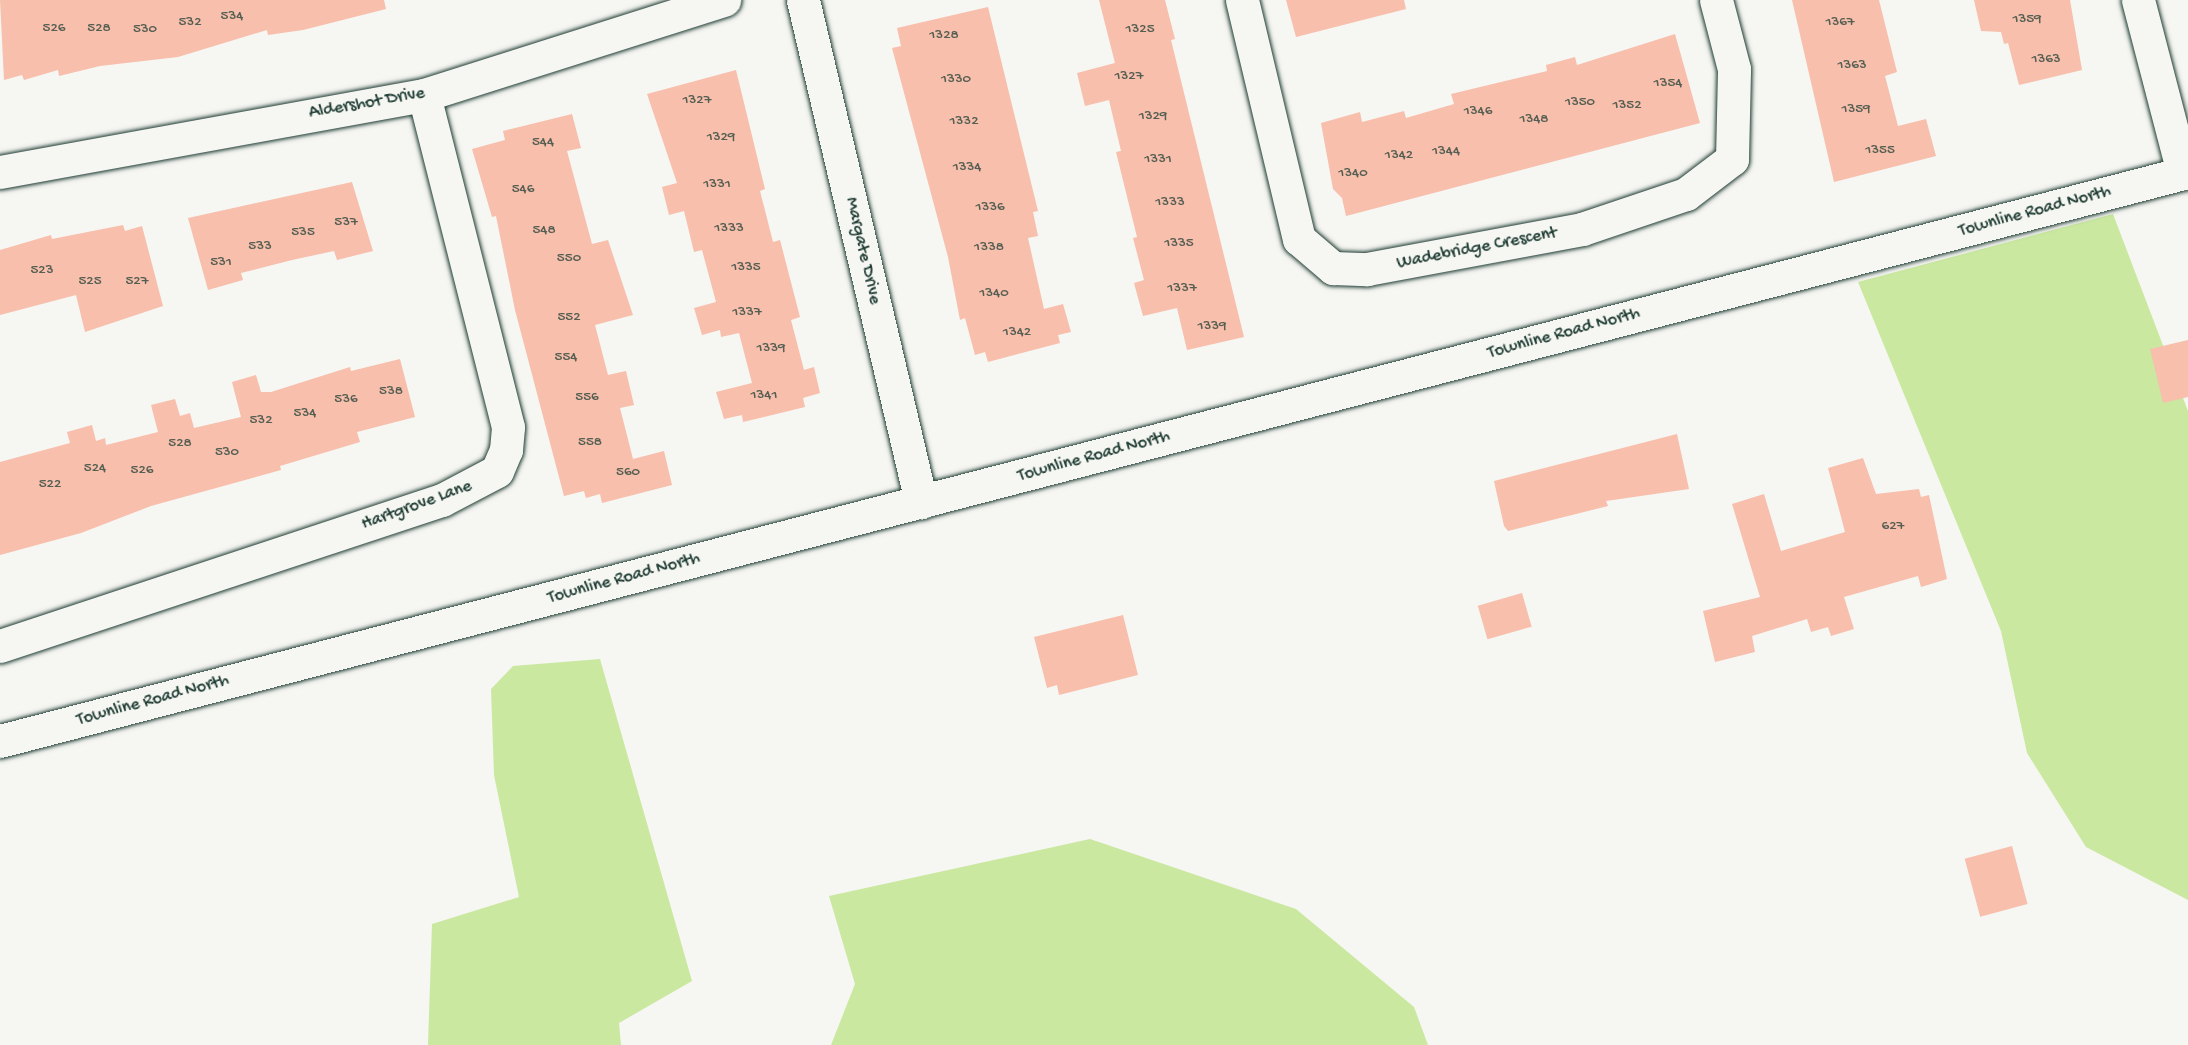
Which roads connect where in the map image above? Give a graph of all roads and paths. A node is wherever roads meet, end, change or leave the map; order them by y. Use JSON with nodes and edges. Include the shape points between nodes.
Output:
{"nodes":[{"id":1,"x":724,"y":0,"type":"edge"},
{"id":2,"x":803,"y":0,"type":"edge"},
{"id":3,"x":1242,"y":0,"type":"edge"},
{"id":4,"x":1716,"y":0,"type":"edge"},
{"id":5,"x":2138,"y":0,"type":"edge"},
{"id":6,"x":424,"y":95,"type":"junction"},
{"id":7,"x":0,"y":172,"type":"edge"},
{"id":8,"x":2186,"y":172,"type":"edge"},
{"id":9,"x":921,"y":502,"type":"junction"},
{"id":10,"x":0,"y":646,"type":"edge"},
{"id":11,"x":0,"y":741,"type":"edge"}],
"edges":[{"from":1,"to":6,"type":"street","name":"Aldershot Drive"},
{"from":2,"to":9,"type":"street","name":"Margate Drive"},
{"from":3,"to":4,"type":"street","name":"Wadebridge Crescent","via":[[1299,239],[1333,268],[1367,269],[1582,229],[1686,194],[1732,159],[1734,69]]},
{"from":5,"to":8,"type":"street"},
{"from":6,"to":7,"type":"street","name":"Aldershot Drive"},
{"from":6,"to":10,"type":"street","name":"Hartgrove Lane","via":[[508,427],[506,450],[496,471],[472,488],[442,500]]},
{"from":8,"to":9,"type":"street","name":"Townline Road North"},
{"from":9,"to":11,"type":"street","name":"Townline Road North"}]}
